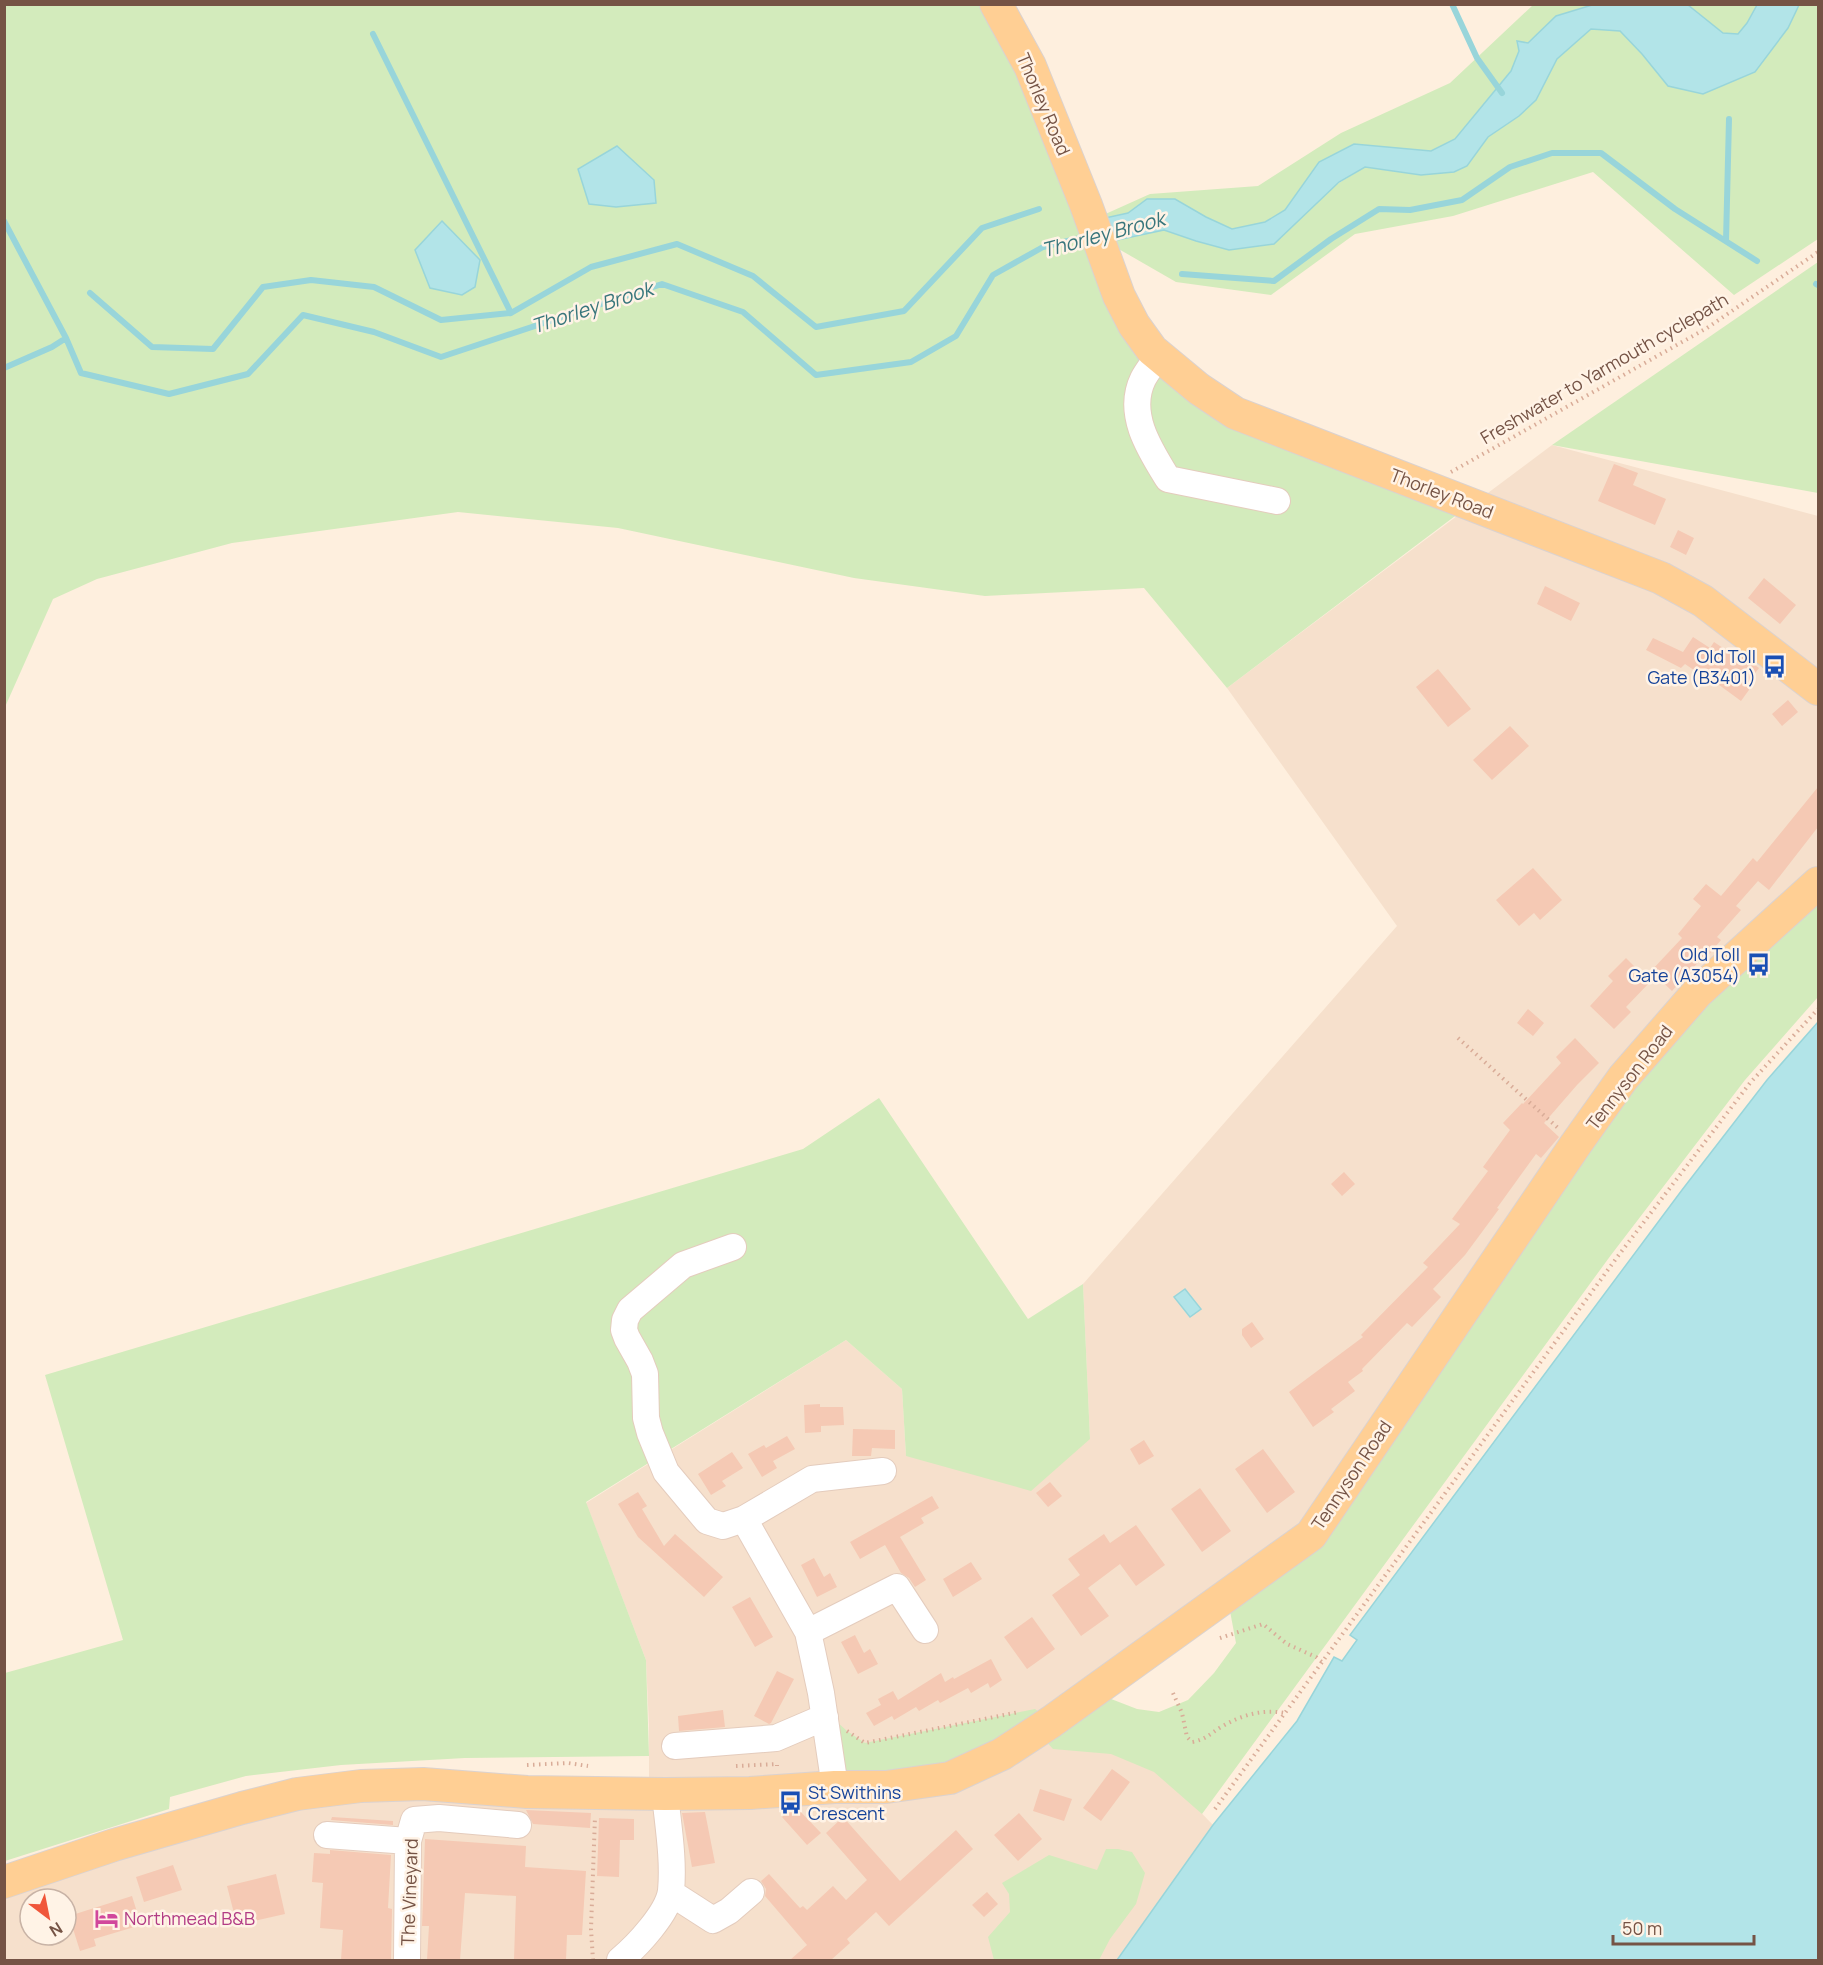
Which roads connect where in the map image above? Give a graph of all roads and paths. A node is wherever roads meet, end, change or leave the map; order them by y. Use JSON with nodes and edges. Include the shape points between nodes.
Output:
{"nodes":[{"id":1,"x":996,"y":4,"type":"edge"},
{"id":2,"x":1818,"y":252,"type":"edge"},
{"id":3,"x":1159,"y":356,"type":"junction"},
{"id":4,"x":1450,"y":496,"type":"junction"},
{"id":5,"x":1277,"y":501,"type":"dead end"},
{"id":6,"x":1818,"y":689,"type":"edge"},
{"id":7,"x":1818,"y":883,"type":"edge"},
{"id":8,"x":1818,"y":1009,"type":"edge"},
{"id":9,"x":1458,"y":1038,"type":"dead end"},
{"id":10,"x":1576,"y":1144,"type":"junction"},
{"id":11,"x":733,"y":1247,"type":"dead end"},
{"id":12,"x":883,"y":1471,"type":"dead end"},
{"id":13,"x":744,"y":1519,"type":"junction"},
{"id":14,"x":925,"y":1630,"type":"dead end"},
{"id":15,"x":808,"y":1632,"type":"junction"},
{"id":16,"x":1220,"y":1638,"type":"dead end"},
{"id":17,"x":1323,"y":1662,"type":"junction"},
{"id":18,"x":1173,"y":1693,"type":"dead end"},
{"id":19,"x":1285,"y":1713,"type":"junction"},
{"id":20,"x":824,"y":1714,"type":"junction"},
{"id":21,"x":1051,"y":1722,"type":"junction"},
{"id":22,"x":675,"y":1746,"type":"dead end"},
{"id":23,"x":835,"y":1787,"type":"junction"},
{"id":24,"x":596,"y":1792,"type":"junction"},
{"id":25,"x":665,"y":1794,"type":"junction"},
{"id":26,"x":1215,"y":1809,"type":"dead end"},
{"id":27,"x":518,"y":1825,"type":"dead end"},
{"id":28,"x":327,"y":1836,"type":"dead end"},
{"id":29,"x":408,"y":1841,"type":"junction"},
{"id":30,"x":4,"y":1882,"type":"edge"},
{"id":31,"x":751,"y":1892,"type":"dead end"},
{"id":32,"x":671,"y":1893,"type":"junction"},
{"id":33,"x":407,"y":1960,"type":"edge"},
{"id":34,"x":592,"y":1960,"type":"edge"},
{"id":35,"x":620,"y":1960,"type":"edge"}],
"edges":[{"from":1,"to":3,"type":"main road","name":"Thorley Road","via":[[1030,66],[1119,296],[1134,325]]},
{"from":2,"to":4,"type":"path","name":"Freshwater to Yarmouth cyclepath","via":[[1707,328],[1451,472]]},
{"from":3,"to":4,"type":"main road","name":"Thorley Road","via":[[1235,413]]},
{"from":3,"to":5,"type":"street","via":[[1143,379],[1136,399],[1137,417],[1168,479]]},
{"from":4,"to":6,"type":"main road","name":"Thorley Road","via":[[1661,578],[1703,601]]},
{"from":7,"to":10,"type":"main road","name":"Tennyson Road","via":[[1697,993],[1623,1078]]},
{"from":8,"to":17,"type":"path","via":[[1750,1083],[1625,1247]]},
{"from":9,"to":10,"type":"path"},
{"from":10,"to":21,"type":"main road","name":"Tennyson Road","via":[[1311,1535]]},
{"from":11,"to":13,"type":"street","via":[[672,1272],[630,1310],[624,1330],[645,1374],[646,1418],[666,1472],[707,1521],[723,1526]]},
{"from":12,"to":13,"type":"street","via":[[812,1479]]},
{"from":13,"to":15,"type":"street"},
{"from":14,"to":15,"type":"street","via":[[897,1587]]},
{"from":15,"to":20,"type":"street"},
{"from":16,"to":17,"type":"path","via":[[1263,1624],[1287,1644]]},
{"from":17,"to":19,"type":"path"},
{"from":18,"to":19,"type":"path","via":[[1192,1742],[1203,1740],[1242,1716],[1270,1711]]},
{"from":19,"to":26,"type":"path"},
{"from":20,"to":21,"type":"path","via":[[865,1743],[1035,1709]]},
{"from":20,"to":22,"type":"street","via":[[776,1738]]},
{"from":20,"to":23,"type":"street"},
{"from":21,"to":23,"type":"main road","name":"Tennyson Road","via":[[1002,1754],[950,1778],[886,1787]]},
{"from":23,"to":25,"type":"main road","name":"Tennyson Road"},
{"from":24,"to":25,"type":"main road","name":"Tennyson Road"},
{"from":24,"to":30,"type":"main road","name":"Tennyson Road","via":[[527,1792],[423,1784],[297,1794],[114,1845]]},
{"from":24,"to":34,"type":"path"},
{"from":25,"to":32,"type":"street"},
{"from":27,"to":29,"type":"street","name":"The Vineyard","via":[[439,1818],[414,1820]]},
{"from":28,"to":29,"type":"street"},
{"from":29,"to":33,"type":"street","name":"The Vineyard"},
{"from":31,"to":32,"type":"street","via":[[713,1920]]},
{"from":32,"to":35,"type":"street","via":[[656,1923]]}]}
